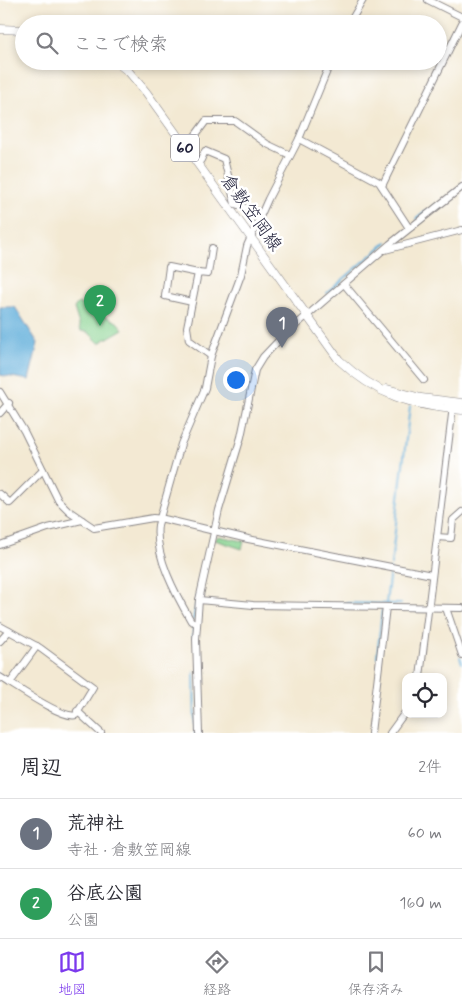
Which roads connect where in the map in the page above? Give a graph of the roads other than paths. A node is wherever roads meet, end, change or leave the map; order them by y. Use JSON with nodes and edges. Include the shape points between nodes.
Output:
{"nodes":[{"id":1,"x":362,"y":0,"type":"edge"},
{"id":2,"x":428,"y":0,"type":"edge"},
{"id":3,"x":354,"y":15,"type":"edge"},
{"id":4,"x":462,"y":17,"type":"edge"},
{"id":5,"x":462,"y":23,"type":"edge"},
{"id":6,"x":0,"y":29,"type":"edge"},
{"id":7,"x":15,"y":30,"type":"edge"},
{"id":8,"x":447,"y":54,"type":"edge"},
{"id":9,"x":126,"y":70,"type":"edge"},
{"id":10,"x":327,"y":70,"type":"edge"},
{"id":11,"x":439,"y":70,"type":"edge"},
{"id":12,"x":299,"y":138,"type":"junction"},
{"id":13,"x":186,"y":148,"type":"junction"},
{"id":14,"x":290,"y":155,"type":"junction"},
{"id":15,"x":201,"y":160,"type":"dead end"},
{"id":16,"x":382,"y":186,"type":"junction"},
{"id":17,"x":462,"y":187,"type":"edge"},
{"id":18,"x":261,"y":213,"type":"junction"},
{"id":19,"x":408,"y":227,"type":"junction"},
{"id":20,"x":462,"y":230,"type":"edge"},
{"id":21,"x":250,"y":239,"type":"junction"},
{"id":22,"x":212,"y":248,"type":"dead end"},
{"id":23,"x":384,"y":251,"type":"junction"},
{"id":24,"x":198,"y":273,"type":"junction"},
{"id":25,"x":344,"y":284,"type":"junction"},
{"id":26,"x":192,"y":302,"type":"junction"},
{"id":27,"x":306,"y":316,"type":"junction"},
{"id":28,"x":211,"y":356,"type":"junction"},
{"id":29,"x":424,"y":380,"type":"dead end"},
{"id":30,"x":0,"y":392,"type":"edge"},
{"id":31,"x":8,"y":403,"type":"junction"},
{"id":32,"x":456,"y":405,"type":"edge"},
{"id":33,"x":462,"y":410,"type":"edge"},
{"id":34,"x":0,"y":413,"type":"edge"},
{"id":35,"x":43,"y":470,"type":"junction"},
{"id":36,"x":0,"y":494,"type":"edge"},
{"id":37,"x":462,"y":512,"type":"edge"},
{"id":38,"x":160,"y":518,"type":"junction"},
{"id":39,"x":82,"y":520,"type":"junction"},
{"id":40,"x":213,"y":531,"type":"junction"},
{"id":41,"x":437,"y":537,"type":"junction"},
{"id":42,"x":0,"y":545,"type":"edge"},
{"id":43,"x":432,"y":575,"type":"junction"},
{"id":44,"x":199,"y":600,"type":"junction"},
{"id":45,"x":386,"y":607,"type":"junction"},
{"id":46,"x":429,"y":608,"type":"junction"},
{"id":47,"x":444,"y":608,"type":"junction"},
{"id":48,"x":462,"y":608,"type":"edge"},
{"id":49,"x":194,"y":623,"type":"junction"},
{"id":50,"x":0,"y":626,"type":"edge"},
{"id":51,"x":9,"y":631,"type":"junction"},
{"id":52,"x":0,"y":641,"type":"edge"},
{"id":53,"x":37,"y":646,"type":"junction"},
{"id":54,"x":462,"y":655,"type":"edge"},
{"id":55,"x":421,"y":673,"type":"edge"},
{"id":56,"x":0,"y":677,"type":"edge"},
{"id":57,"x":10,"y":683,"type":"junction"},
{"id":58,"x":77,"y":711,"type":"junction"},
{"id":59,"x":402,"y":716,"type":"edge"},
{"id":60,"x":101,"y":733,"type":"edge"},
{"id":61,"x":199,"y":733,"type":"edge"},
{"id":62,"x":371,"y":733,"type":"edge"},
{"id":63,"x":390,"y":733,"type":"edge"}],
"edges":[{"from":1,"to":3,"type":"street"},
{"from":2,"to":4,"type":"street"},
{"from":5,"to":8,"type":"street"},
{"from":6,"to":7,"type":"main road"},
{"from":9,"to":13,"type":"main road","name":"倉敷笠岡線","number":"60"},
{"from":10,"to":12,"type":"street"},
{"from":11,"to":16,"type":"street"},
{"from":12,"to":14,"type":"street"},
{"from":12,"to":16,"type":"street"},
{"from":13,"to":14,"type":"street","via":[[206,121],[235,121],[267,144]]},
{"from":13,"to":21,"type":"main road","name":"倉敷笠岡線","number":"60"},
{"from":14,"to":18,"type":"street"},
{"from":15,"to":18,"type":"street","via":[[206,151],[224,159],[235,204]]},
{"from":16,"to":19,"type":"street"},
{"from":17,"to":19,"type":"street"},
{"from":18,"to":21,"type":"street"},
{"from":19,"to":23,"type":"street"},
{"from":20,"to":23,"type":"street"},
{"from":21,"to":27,"type":"main road","name":"倉敷笠岡線","number":"60"},
{"from":21,"to":28,"type":"street","via":[[241,274]]},
{"from":22,"to":24,"type":"street","via":[[208,274]]},
{"from":23,"to":25,"type":"street"},
{"from":24,"to":26,"type":"street"},
{"from":24,"to":26,"type":"street","via":[[169,267],[165,296]]},
{"from":25,"to":27,"type":"street"},
{"from":25,"to":29,"type":"street"},
{"from":26,"to":28,"type":"street","via":[[189,340]]},
{"from":27,"to":32,"type":"main road","name":"倉敷笠岡線","number":"60","via":[[339,360],[380,391],[426,407]]},
{"from":27,"to":40,"type":"street","via":[[267,352],[256,370],[241,437]]},
{"from":28,"to":38,"type":"street","via":[[205,388],[181,444]]},
{"from":30,"to":31,"type":"street"},
{"from":31,"to":34,"type":"street"},
{"from":31,"to":35,"type":"street"},
{"from":32,"to":33,"type":"main road","name":"倉敷笠岡線","number":"60"},
{"from":32,"to":41,"type":"street"},
{"from":35,"to":36,"type":"street","via":[[10,503]]},
{"from":35,"to":39,"type":"street","via":[[58,500]]},
{"from":37,"to":41,"type":"street","via":[[453,520],[451,538]]},
{"from":38,"to":39,"type":"street","via":[[98,529]]},
{"from":38,"to":40,"type":"street"},
{"from":38,"to":49,"type":"street","via":[[156,539],[159,549],[178,598]]},
{"from":39,"to":42,"type":"street"},
{"from":40,"to":43,"type":"street"},
{"from":40,"to":44,"type":"street"},
{"from":41,"to":43,"type":"street"},
{"from":43,"to":46,"type":"street"},
{"from":44,"to":45,"type":"street","via":[[253,605]]},
{"from":44,"to":49,"type":"street"},
{"from":45,"to":46,"type":"street"},
{"from":45,"to":62,"type":"street"},
{"from":46,"to":47,"type":"street"},
{"from":46,"to":55,"type":"street"},
{"from":47,"to":48,"type":"street"},
{"from":47,"to":54,"type":"street"},
{"from":49,"to":61,"type":"street"},
{"from":50,"to":51,"type":"street"},
{"from":51,"to":52,"type":"street"},
{"from":51,"to":53,"type":"street"},
{"from":53,"to":57,"type":"street"},
{"from":53,"to":58,"type":"street","via":[[93,687]]},
{"from":56,"to":57,"type":"street"},
{"from":57,"to":58,"type":"street","via":[[54,710],[71,717]]},
{"from":58,"to":60,"type":"street"},
{"from":59,"to":63,"type":"street"}]}
